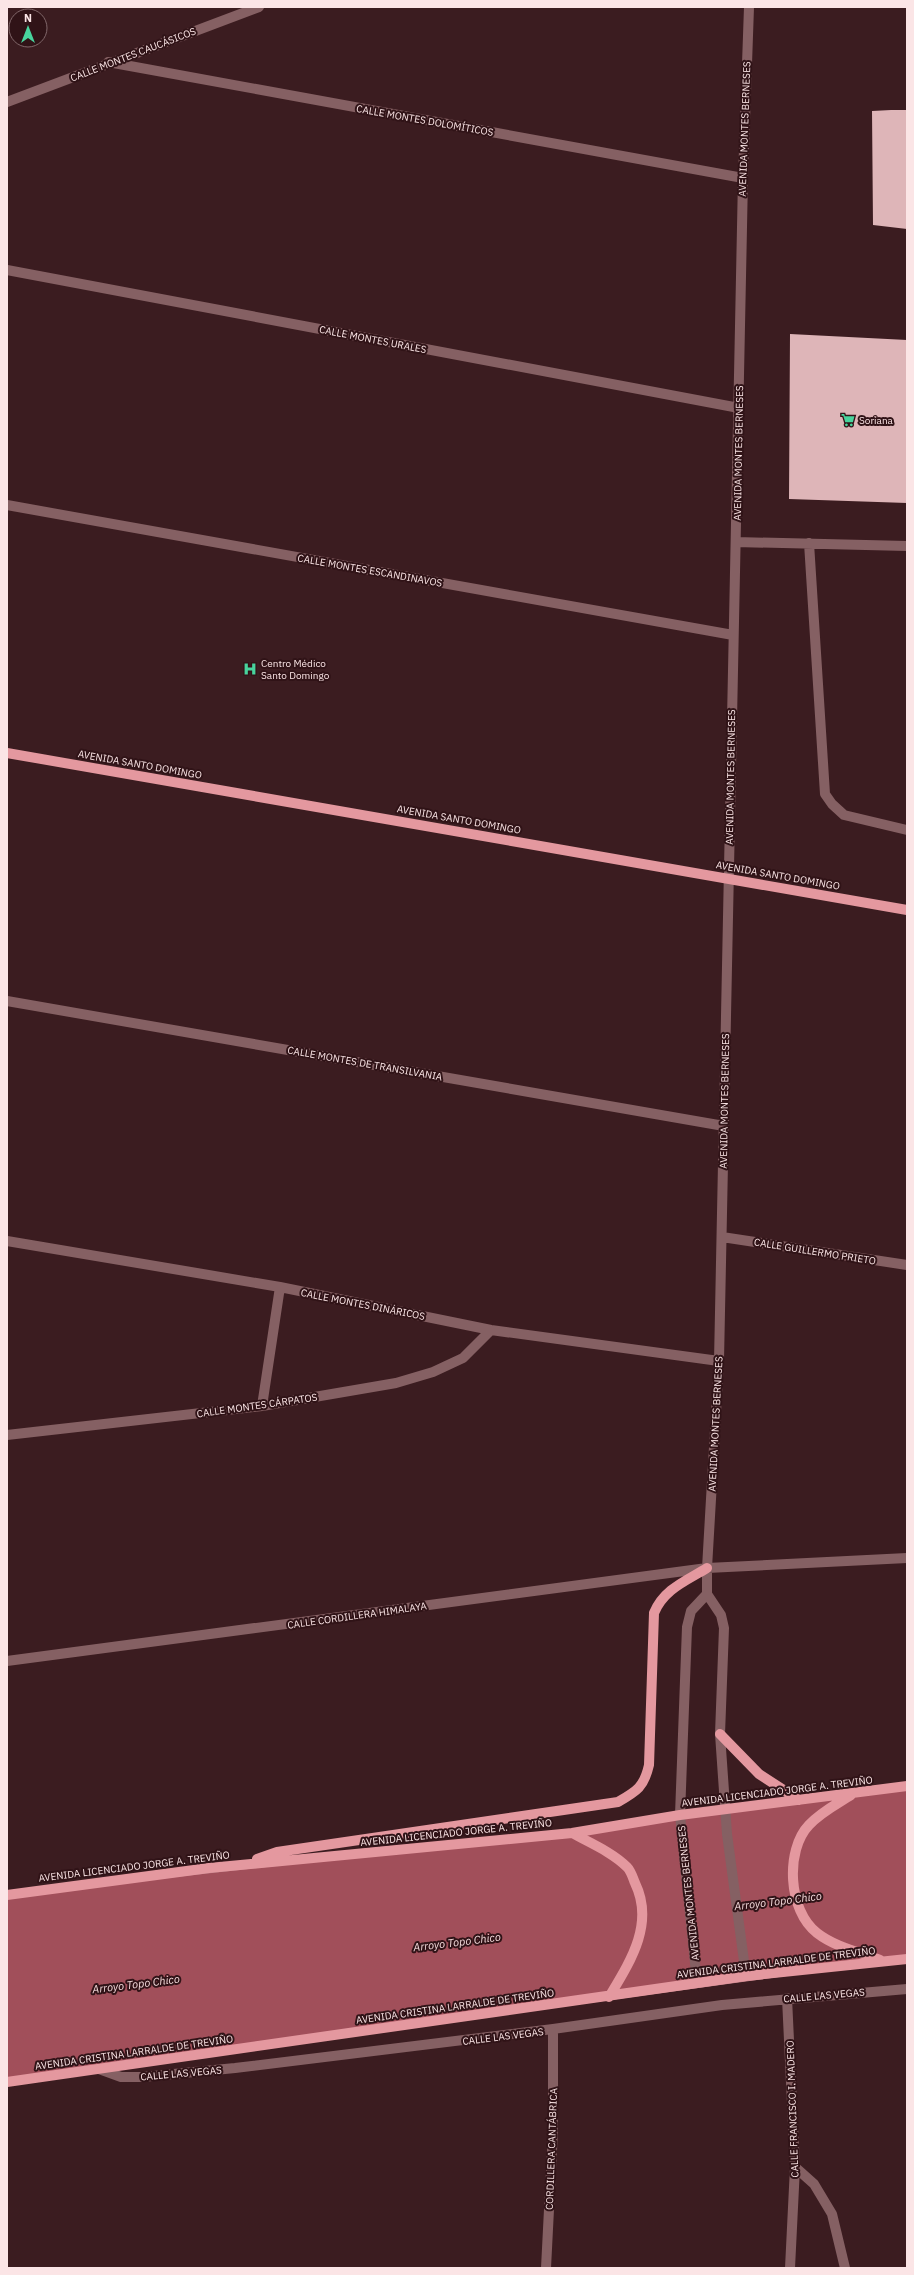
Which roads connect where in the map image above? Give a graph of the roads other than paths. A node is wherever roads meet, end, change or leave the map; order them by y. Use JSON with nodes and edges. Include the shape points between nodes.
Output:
{"nodes":[{"id":1,"x":259,"y":7,"type":"edge"},
{"id":2,"x":748,"y":7,"type":"edge"},
{"id":3,"x":108,"y":62,"type":"junction"},
{"id":4,"x":7,"y":102,"type":"edge"},
{"id":5,"x":742,"y":178,"type":"junction"},
{"id":6,"x":7,"y":270,"type":"edge"},
{"id":7,"x":739,"y":408,"type":"junction"},
{"id":8,"x":7,"y":505,"type":"edge"},
{"id":9,"x":736,"y":542,"type":"junction"},
{"id":10,"x":809,"y":542,"type":"junction"},
{"id":11,"x":907,"y":546,"type":"edge"},
{"id":12,"x":733,"y":635,"type":"junction"},
{"id":13,"x":7,"y":753,"type":"edge"},
{"id":14,"x":907,"y":830,"type":"edge"},
{"id":15,"x":727,"y":878,"type":"junction"},
{"id":16,"x":907,"y":910,"type":"edge"},
{"id":17,"x":7,"y":1001,"type":"edge"},
{"id":18,"x":724,"y":1126,"type":"junction"},
{"id":19,"x":722,"y":1237,"type":"junction"},
{"id":20,"x":7,"y":1241,"type":"edge"},
{"id":21,"x":907,"y":1265,"type":"edge"},
{"id":22,"x":280,"y":1288,"type":"junction"},
{"id":23,"x":491,"y":1330,"type":"junction"},
{"id":24,"x":719,"y":1361,"type":"junction"},
{"id":25,"x":262,"y":1406,"type":"junction"},
{"id":26,"x":7,"y":1435,"type":"edge"},
{"id":27,"x":907,"y":1558,"type":"edge"},
{"id":28,"x":707,"y":1568,"type":"junction"},
{"id":29,"x":707,"y":1594,"type":"junction"},
{"id":30,"x":7,"y":1661,"type":"edge"},
{"id":31,"x":720,"y":1734,"type":"junction"},
{"id":32,"x":907,"y":1786,"type":"edge"},
{"id":33,"x":855,"y":1793,"type":"junction"},
{"id":34,"x":799,"y":1800,"type":"junction"},
{"id":35,"x":725,"y":1810,"type":"junction"},
{"id":36,"x":680,"y":1815,"type":"junction"},
{"id":37,"x":572,"y":1833,"type":"junction"},
{"id":38,"x":209,"y":1868,"type":"junction"},
{"id":39,"x":7,"y":1894,"type":"edge"},
{"id":40,"x":907,"y":1960,"type":"edge"},
{"id":41,"x":884,"y":1961,"type":"junction"},
{"id":42,"x":746,"y":1976,"type":"junction"},
{"id":43,"x":697,"y":1984,"type":"junction"},
{"id":44,"x":907,"y":1989,"type":"edge"},
{"id":45,"x":609,"y":1997,"type":"junction"},
{"id":46,"x":787,"y":1998,"type":"junction"},
{"id":47,"x":554,"y":2029,"type":"junction"},
{"id":48,"x":99,"y":2069,"type":"junction"},
{"id":49,"x":7,"y":2082,"type":"edge"},
{"id":50,"x":796,"y":2167,"type":"junction"},
{"id":51,"x":546,"y":2268,"type":"edge"},
{"id":52,"x":790,"y":2268,"type":"edge"},
{"id":53,"x":845,"y":2268,"type":"edge"}],
"edges":[{"from":1,"to":3,"type":"street","name":"CALLE MONTES CAUCÁSICOS"},
{"from":2,"to":5,"type":"street","name":"AVENIDA MONTES BERNESES"},
{"from":3,"to":4,"type":"street","name":"CALLE MONTES CAUCÁSICOS"},
{"from":3,"to":5,"type":"street","name":"CALLE MONTES DOLOMÍTICOS"},
{"from":5,"to":7,"type":"street","name":"AVENIDA MONTES BERNESES"},
{"from":6,"to":7,"type":"street","name":"CALLE MONTES URALES"},
{"from":7,"to":9,"type":"street","name":"AVENIDA MONTES BERNESES"},
{"from":8,"to":12,"type":"street","name":"CALLE MONTES ESCANDINAVOS"},
{"from":9,"to":10,"type":"street"},
{"from":9,"to":12,"type":"street","name":"AVENIDA MONTES BERNESES"},
{"from":10,"to":11,"type":"street"},
{"from":10,"to":14,"type":"street","via":[[825,794],[844,815]]},
{"from":12,"to":15,"type":"street","name":"AVENIDA MONTES BERNESES"},
{"from":13,"to":15,"type":"main road","name":"AVENIDA SANTO DOMINGO"},
{"from":15,"to":16,"type":"main road","name":"AVENIDA SANTO DOMINGO"},
{"from":15,"to":18,"type":"street","name":"AVENIDA MONTES BERNESES"},
{"from":17,"to":18,"type":"street","name":"CALLE MONTES DE TRANSILVANIA"},
{"from":18,"to":19,"type":"street","name":"AVENIDA MONTES BERNESES"},
{"from":19,"to":21,"type":"street","name":"CALLE GUILLERMO PRIETO"},
{"from":19,"to":24,"type":"street","name":"AVENIDA MONTES BERNESES"},
{"from":20,"to":22,"type":"street","name":"CALLE MONTES DINÁRICOS"},
{"from":22,"to":23,"type":"street","name":"CALLE MONTES DINÁRICOS"},
{"from":22,"to":25,"type":"street"},
{"from":23,"to":24,"type":"street","name":"CALLE MONTES DINÁRICOS"},
{"from":23,"to":25,"type":"street","name":"CALLE MONTES CÁRPATOS","via":[[463,1358],[433,1372],[396,1384]]},
{"from":24,"to":28,"type":"street","name":"AVENIDA MONTES BERNESES"},
{"from":25,"to":26,"type":"street","name":"CALLE MONTES CÁRPATOS"},
{"from":27,"to":28,"type":"street","name":"CALLE CORDILLERA HIMALAYA"},
{"from":28,"to":29,"type":"street","name":"AVENIDA MONTES BERNESES"},
{"from":28,"to":30,"type":"street","name":"CALLE CORDILLERA HIMALAYA"},
{"from":28,"to":38,"type":"main road","via":[[673,1588],[659,1601],[654,1613],[648,1765],[646,1778],[637,1791],[618,1802],[278,1852],[250,1861]]},
{"from":29,"to":31,"type":"street","via":[[721,1616],[724,1628]]},
{"from":29,"to":36,"type":"street","name":"AVENIDA MONTES BERNESES","via":[[691,1611],[687,1627]]},
{"from":31,"to":34,"type":"main road","via":[[771,1784]]},
{"from":31,"to":35,"type":"street"},
{"from":32,"to":33,"type":"main road","name":"AVENIDA LICENCIADO JORGE A. TREVIÑO"},
{"from":33,"to":34,"type":"main road","name":"AVENIDA LICENCIADO JORGE A. TREVIÑO"},
{"from":33,"to":41,"type":"main road","via":[[809,1825],[799,1842],[793,1869],[794,1896],[801,1912],[815,1932],[830,1942]]},
{"from":34,"to":35,"type":"main road","name":"AVENIDA LICENCIADO JORGE A. TREVIÑO"},
{"from":35,"to":36,"type":"main road","name":"AVENIDA LICENCIADO JORGE A. TREVIÑO"},
{"from":35,"to":42,"type":"street"},
{"from":36,"to":37,"type":"main road","name":"AVENIDA LICENCIADO JORGE A. TREVIÑO"},
{"from":36,"to":43,"type":"street","name":"AVENIDA MONTES BERNESES"},
{"from":37,"to":38,"type":"main road","name":"AVENIDA LICENCIADO JORGE A. TREVIÑO"},
{"from":37,"to":45,"type":"main road","via":[[602,1849],[628,1868],[638,1888],[644,1911],[643,1927],[625,1971]]},
{"from":38,"to":39,"type":"main road","name":"AVENIDA LICENCIADO JORGE A. TREVIÑO"},
{"from":40,"to":41,"type":"main road","name":"AVENIDA CRISTINA LARRALDE DE TREVIÑO"},
{"from":41,"to":42,"type":"main road","name":"AVENIDA CRISTINA LARRALDE DE TREVIÑO"},
{"from":42,"to":43,"type":"main road","name":"AVENIDA CRISTINA LARRALDE DE TREVIÑO"},
{"from":43,"to":45,"type":"main road","name":"AVENIDA CRISTINA LARRALDE DE TREVIÑO"},
{"from":44,"to":46,"type":"street","name":"CALLE LAS VEGAS"},
{"from":45,"to":48,"type":"main road","name":"AVENIDA CRISTINA LARRALDE DE TREVIÑO"},
{"from":46,"to":47,"type":"street","name":"CALLE LAS VEGAS"},
{"from":46,"to":50,"type":"street","name":"CALLE FRANCISCO I. MADERO"},
{"from":47,"to":48,"type":"street","name":"CALLE LAS VEGAS","via":[[143,2077],[121,2076]]},
{"from":47,"to":51,"type":"street","name":"CORDILLERA CANTÁBRICA","via":[[553,2131]]},
{"from":48,"to":49,"type":"main road","name":"AVENIDA CRISTINA LARRALDE DE TREVIÑO"},
{"from":50,"to":52,"type":"street","name":"CALLE FRANCISCO I. MADERO"},
{"from":50,"to":53,"type":"street","via":[[814,2184],[832,2214]]}]}
